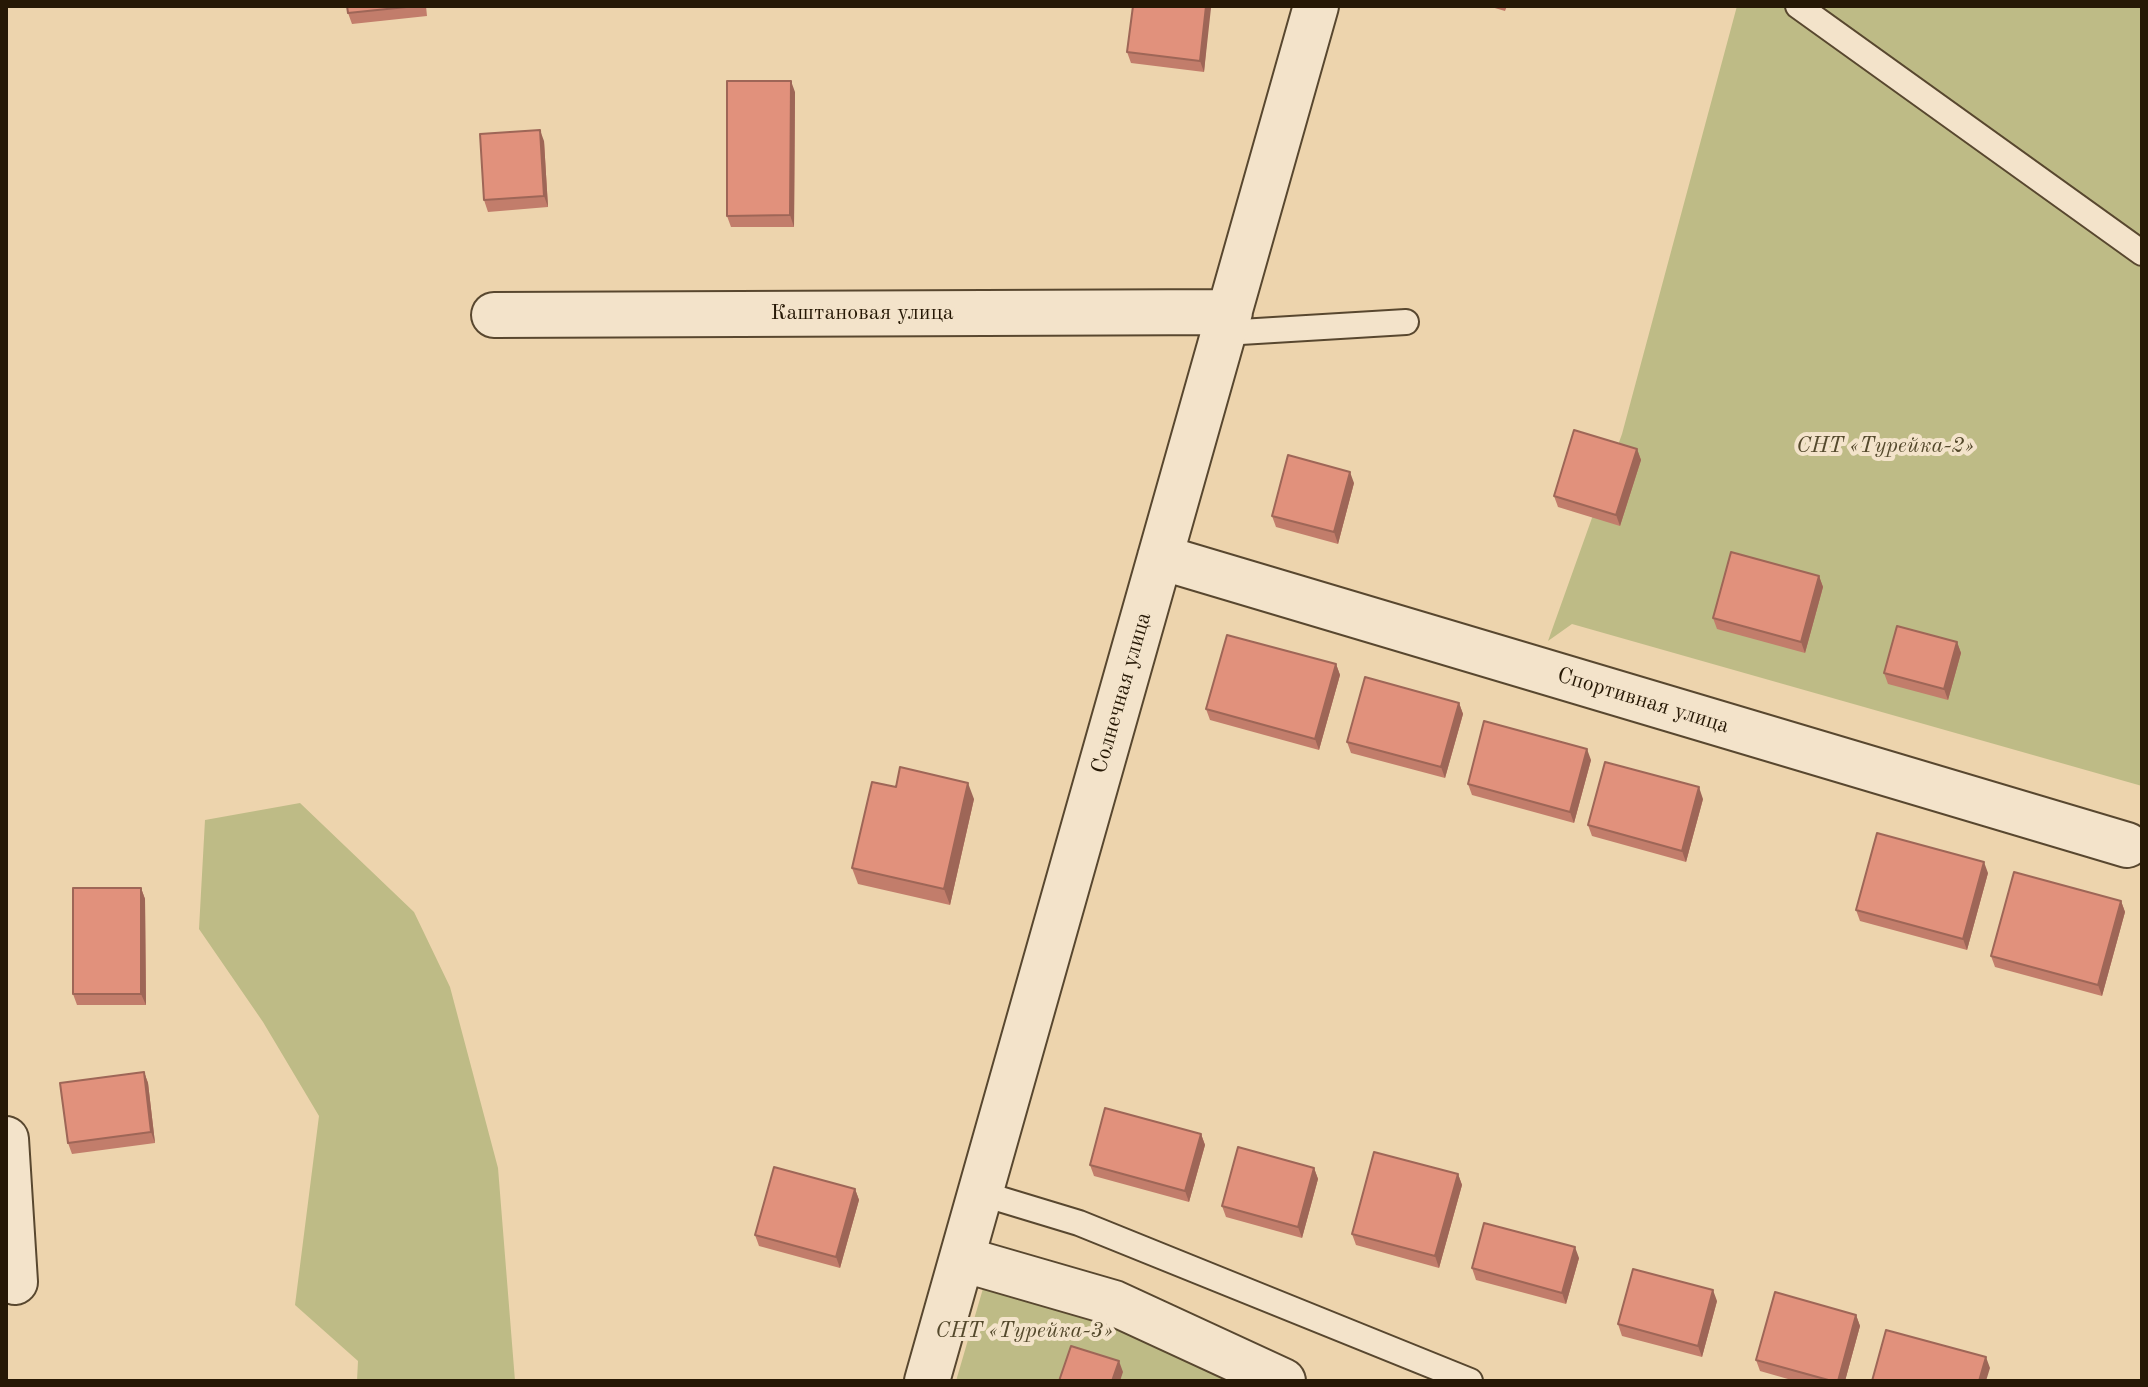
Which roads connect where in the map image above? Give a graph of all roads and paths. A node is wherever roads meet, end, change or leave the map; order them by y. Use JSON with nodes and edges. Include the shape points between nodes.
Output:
{"nodes":[{"id":1,"x":1316,"y":6,"type":"edge"},
{"id":2,"x":1798,"y":6,"type":"edge"},
{"id":3,"x":2142,"y":253,"type":"edge"},
{"id":4,"x":494,"y":315,"type":"dead end"},
{"id":5,"x":1227,"y":322,"type":"junction"},
{"id":6,"x":1406,"y":322,"type":"dead end"},
{"id":7,"x":1160,"y":557,"type":"junction"},
{"id":8,"x":2127,"y":845,"type":"dead end"},
{"id":9,"x":6,"y":1139,"type":"edge"},
{"id":10,"x":980,"y":1193,"type":"junction"},
{"id":11,"x":962,"y":1259,"type":"junction"},
{"id":12,"x":15,"y":1282,"type":"dead end"},
{"id":13,"x":927,"y":1381,"type":"edge"},
{"id":14,"x":1283,"y":1381,"type":"edge"},
{"id":15,"x":1470,"y":1381,"type":"edge"}],
"edges":[{"from":1,"to":5,"type":"street","name":"Солнечная улица"},
{"from":2,"to":3,"type":"lane"},
{"from":4,"to":5,"type":"street","name":"Каштановая улица"},
{"from":5,"to":6,"type":"lane"},
{"from":5,"to":7,"type":"street","name":"Солнечная улица"},
{"from":7,"to":8,"type":"street","name":"Спортивная улица"},
{"from":7,"to":10,"type":"street","name":"Солнечная улица"},
{"from":9,"to":12,"type":"street"},
{"from":10,"to":11,"type":"street","name":"Солнечная улица"},
{"from":10,"to":15,"type":"lane","via":[[1079,1223]]},
{"from":11,"to":13,"type":"street","name":"Солнечная улица"},
{"from":11,"to":14,"type":"street","via":[[1114,1303]]}]}
